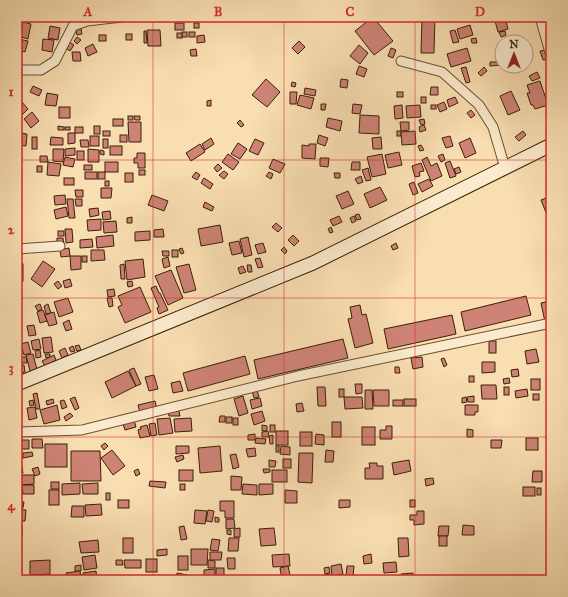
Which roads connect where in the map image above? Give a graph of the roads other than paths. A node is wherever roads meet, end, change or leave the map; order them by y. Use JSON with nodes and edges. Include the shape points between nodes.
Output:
{"nodes":[{"id":1,"x":122,"y":17,"type":"edge"},
{"id":2,"x":540,"y":17,"type":"edge"},
{"id":3,"x":105,"y":18,"type":"edge"},
{"id":4,"x":551,"y":56,"type":"edge"},
{"id":5,"x":400,"y":61,"type":"dead end"},
{"id":6,"x":17,"y":70,"type":"edge"},
{"id":7,"x":551,"y":145,"type":"edge"},
{"id":8,"x":505,"y":168,"type":"junction"},
{"id":9,"x":60,"y":246,"type":"dead end"},
{"id":10,"x":17,"y":249,"type":"edge"},
{"id":11,"x":551,"y":324,"type":"edge"},
{"id":12,"x":17,"y":384,"type":"edge"},
{"id":13,"x":17,"y":432,"type":"edge"}],
"edges":[{"from":1,"to":3,"type":"street"},
{"from":2,"to":4,"type":"street"},
{"from":3,"to":6,"type":"street","via":[[73,26],[55,62],[41,70]]},
{"from":5,"to":8,"type":"street","via":[[442,72],[478,106],[493,127]]},
{"from":7,"to":8,"type":"main road"},
{"from":8,"to":12,"type":"main road","via":[[314,263]]},
{"from":9,"to":10,"type":"street"},
{"from":11,"to":13,"type":"street","via":[[298,376],[82,430]]}]}
